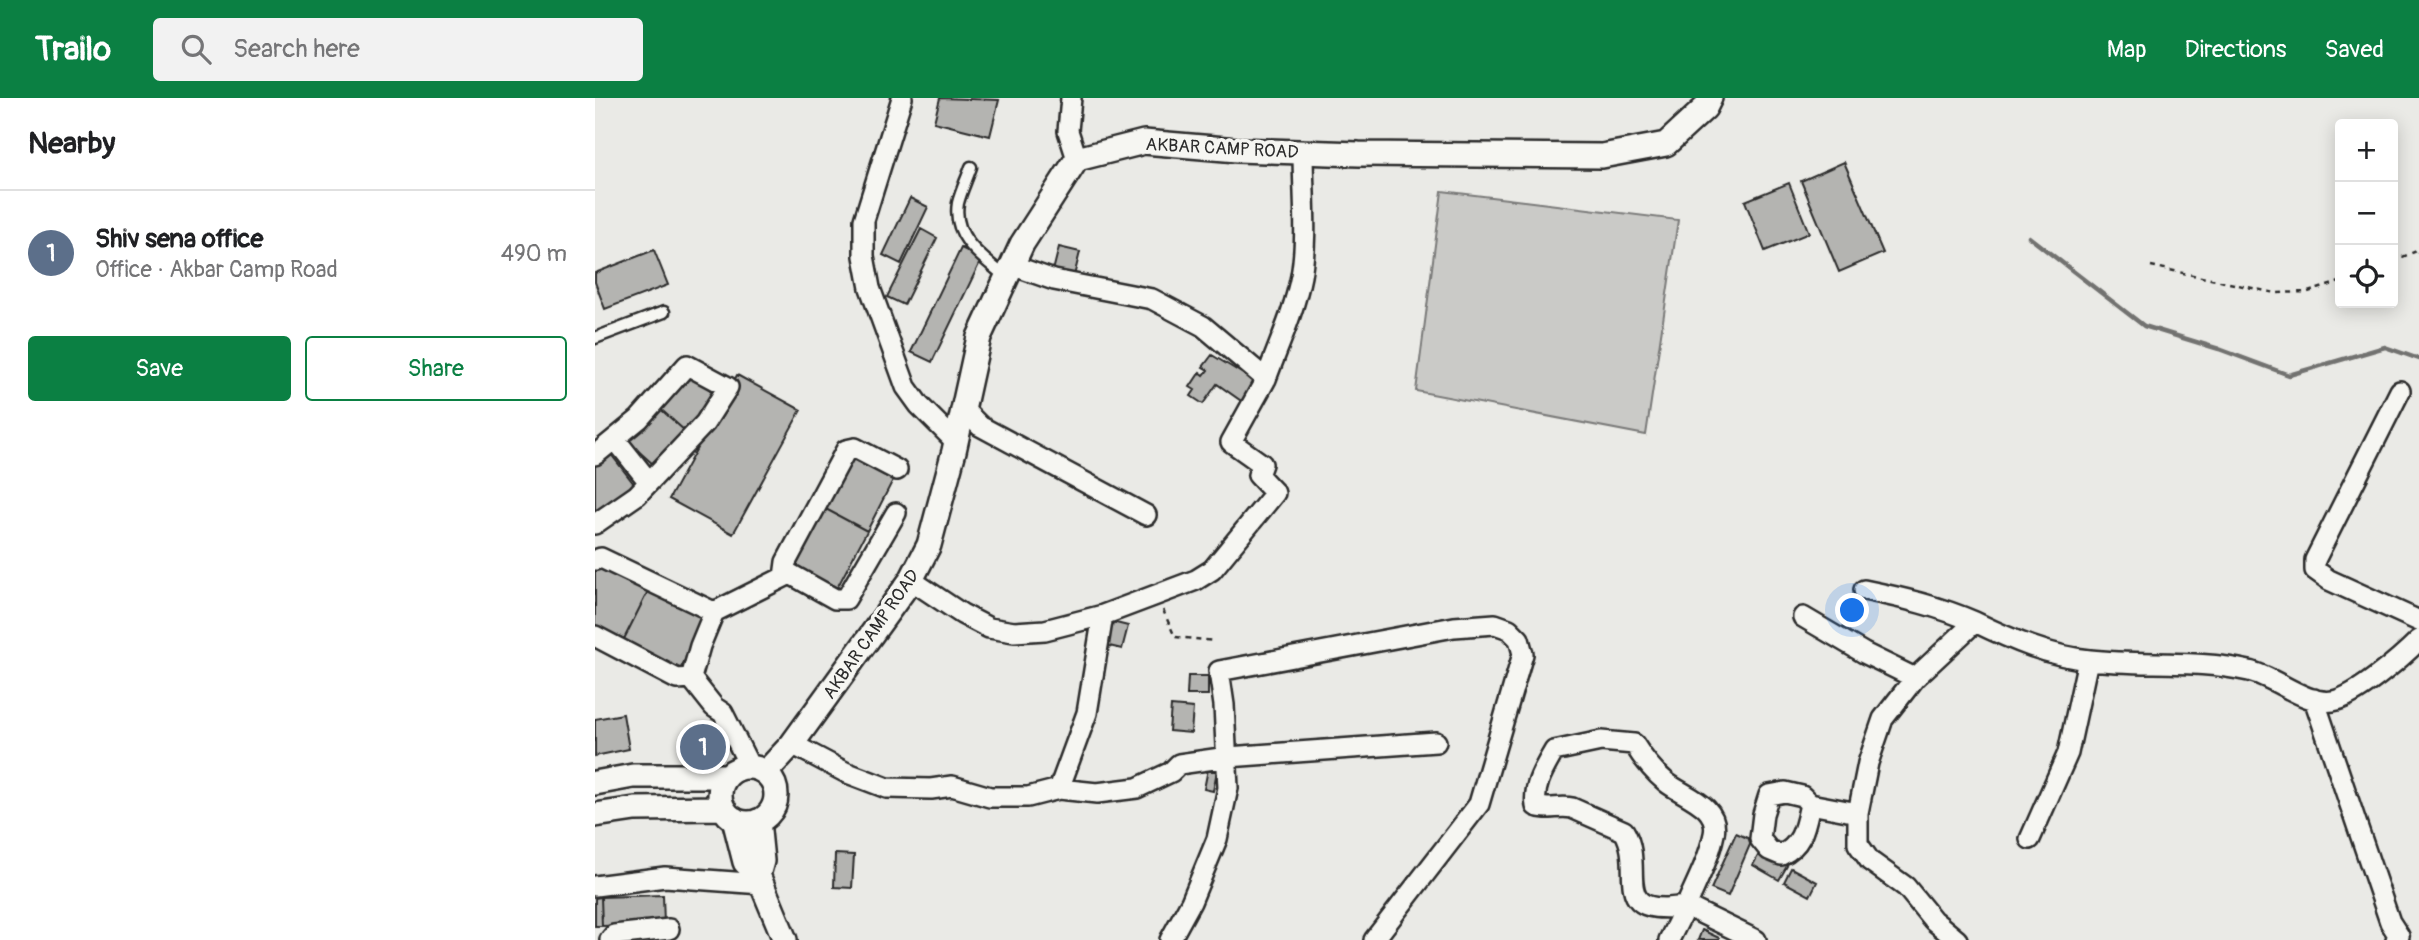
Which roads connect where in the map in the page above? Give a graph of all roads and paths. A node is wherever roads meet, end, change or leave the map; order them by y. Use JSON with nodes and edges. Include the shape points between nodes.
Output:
{"nodes":[{"id":1,"x":902,"y":98,"type":"edge"},
{"id":2,"x":1071,"y":98,"type":"edge"},
{"id":3,"x":1710,"y":98,"type":"edge"},
{"id":4,"x":1303,"y":152,"type":"junction"},
{"id":5,"x":1077,"y":159,"type":"junction"},
{"id":6,"x":971,"y":167,"type":"dead end"},
{"id":7,"x":2419,"y":250,"type":"edge"},
{"id":8,"x":2398,"y":259,"type":"edge"},
{"id":9,"x":2151,"y":266,"type":"dead end"},
{"id":10,"x":1011,"y":272,"type":"junction"},
{"id":11,"x":2335,"y":284,"type":"edge"},
{"id":12,"x":664,"y":312,"type":"dead end"},
{"id":13,"x":595,"y":338,"type":"edge"},
{"id":14,"x":1266,"y":379,"type":"junction"},
{"id":15,"x":2400,"y":391,"type":"dead end"},
{"id":16,"x":962,"y":408,"type":"junction"},
{"id":17,"x":615,"y":439,"type":"junction"},
{"id":18,"x":955,"y":441,"type":"junction"},
{"id":19,"x":595,"y":455,"type":"edge"},
{"id":20,"x":897,"y":470,"type":"dead end"},
{"id":21,"x":649,"y":482,"type":"junction"},
{"id":22,"x":897,"y":513,"type":"dead end"},
{"id":23,"x":1146,"y":515,"type":"dead end"},
{"id":24,"x":595,"y":524,"type":"edge"},
{"id":25,"x":595,"y":560,"type":"edge"},
{"id":26,"x":785,"y":571,"type":"junction"},
{"id":27,"x":911,"y":580,"type":"junction"},
{"id":28,"x":1864,"y":590,"type":"dead end"},
{"id":29,"x":1161,"y":592,"type":"junction"},
{"id":30,"x":714,"y":612,"type":"junction"},
{"id":31,"x":1103,"y":615,"type":"junction"},
{"id":32,"x":1803,"y":617,"type":"dead end"},
{"id":33,"x":2419,"y":621,"type":"edge"},
{"id":34,"x":1975,"y":622,"type":"junction"},
{"id":35,"x":595,"y":636,"type":"edge"},
{"id":36,"x":1215,"y":640,"type":"dead end"},
{"id":37,"x":2419,"y":640,"type":"edge"},
{"id":38,"x":2088,"y":660,"type":"junction"},
{"id":39,"x":691,"y":678,"type":"junction"},
{"id":40,"x":1915,"y":678,"type":"junction"},
{"id":41,"x":2315,"y":699,"type":"junction"},
{"id":42,"x":1436,"y":742,"type":"dead end"},
{"id":43,"x":792,"y":744,"type":"junction"},
{"id":44,"x":1227,"y":757,"type":"junction"},
{"id":45,"x":745,"y":771,"type":"junction"},
{"id":46,"x":632,"y":776,"type":"junction"},
{"id":47,"x":595,"y":783,"type":"edge"},
{"id":48,"x":1059,"y":789,"type":"junction"},
{"id":49,"x":1810,"y":804,"type":"dead end"},
{"id":50,"x":635,"y":809,"type":"junction"},
{"id":51,"x":729,"y":813,"type":"junction"},
{"id":52,"x":1858,"y":813,"type":"junction"},
{"id":53,"x":595,"y":815,"type":"edge"},
{"id":54,"x":758,"y":821,"type":"junction"},
{"id":55,"x":2030,"y":839,"type":"dead end"},
{"id":56,"x":760,"y":880,"type":"junction"},
{"id":57,"x":595,"y":886,"type":"edge"},
{"id":58,"x":1686,"y":906,"type":"junction"},
{"id":59,"x":669,"y":929,"type":"dead end"},
{"id":60,"x":610,"y":940,"type":"edge"},
{"id":61,"x":785,"y":940,"type":"edge"},
{"id":62,"x":1170,"y":940,"type":"edge"},
{"id":63,"x":1374,"y":940,"type":"edge"},
{"id":64,"x":1669,"y":940,"type":"edge"},
{"id":65,"x":1756,"y":940,"type":"edge"},
{"id":66,"x":1957,"y":940,"type":"edge"},
{"id":67,"x":2396,"y":940,"type":"edge"}],
"edges":[{"from":1,"to":18,"type":"street","via":[[864,220],[864,256],[870,288],[906,387]]},
{"from":2,"to":5,"type":"street","via":[[1067,131]]},
{"from":3,"to":4,"type":"street","name":"AKBAR CAMP ROAD","via":[[1666,144],[1602,156]]},
{"from":4,"to":5,"type":"street","name":"AKBAR CAMP ROAD","via":[[1144,142]]},
{"from":4,"to":14,"type":"street","via":[[1301,277]]},
{"from":5,"to":10,"type":"street","name":"AKBAR CAMP ROAD","via":[[1022,244]]},
{"from":6,"to":10,"type":"lane","via":[[958,204],[958,226],[974,251]]},
{"from":7,"to":8,"type":"path"},
{"from":9,"to":11,"type":"path","via":[[2275,293],[2308,292]]},
{"from":10,"to":14,"type":"street","via":[[1152,299],[1203,326]]},
{"from":10,"to":16,"type":"street","name":"AKBAR CAMP ROAD","via":[[979,337]]},
{"from":12,"to":13,"type":"lane"},
{"from":14,"to":29,"type":"street","via":[[1231,442],[1262,464],[1258,475],[1275,493],[1212,570]]},
{"from":15,"to":33,"type":"street","via":[[2315,560],[2315,570]]},
{"from":16,"to":18,"type":"street","name":"AKBAR CAMP ROAD"},
{"from":16,"to":23,"type":"street","via":[[980,426]]},
{"from":17,"to":19,"type":"street"},
{"from":17,"to":21,"type":"street"},
{"from":17,"to":21,"type":"street","via":[[688,365],[728,387],[705,423]]},
{"from":18,"to":27,"type":"street","name":"AKBAR CAMP ROAD","via":[[929,545]]},
{"from":20,"to":26,"type":"street","via":[[855,448],[846,450]]},
{"from":21,"to":24,"type":"street"},
{"from":22,"to":26,"type":"street","via":[[846,599],[835,600]]},
{"from":25,"to":30,"type":"street","via":[[601,558]]},
{"from":26,"to":30,"type":"street","via":[[784,577]]},
{"from":27,"to":31,"type":"street","via":[[989,628],[1045,630]]},
{"from":27,"to":43,"type":"street","name":"AKBAR CAMP ROAD"},
{"from":28,"to":34,"type":"street","via":[[1945,609]]},
{"from":29,"to":31,"type":"street"},
{"from":29,"to":36,"type":"path","via":[[1163,615],[1175,638]]},
{"from":30,"to":39,"type":"street"},
{"from":31,"to":48,"type":"street","via":[[1087,713]]},
{"from":32,"to":40,"type":"street"},
{"from":34,"to":38,"type":"street","via":[[2026,646]]},
{"from":34,"to":40,"type":"street"},
{"from":35,"to":39,"type":"street","via":[[677,679]]},
{"from":37,"to":41,"type":"street","via":[[2349,696]]},
{"from":38,"to":41,"type":"street","via":[[2216,664],[2253,672]]},
{"from":38,"to":55,"type":"street","via":[[2068,753]]},
{"from":39,"to":45,"type":"street","via":[[714,707],[713,717]]},
{"from":40,"to":52,"type":"street","via":[[1883,719]]},
{"from":41,"to":67,"type":"street","via":[[2390,922],[2399,936]]},
{"from":42,"to":44,"type":"street"},
{"from":43,"to":45,"type":"street","name":"AKBAR CAMP ROAD"},
{"from":43,"to":48,"type":"street","via":[[887,788],[952,786],[990,797],[1028,797]]},
{"from":44,"to":48,"type":"street","via":[[1179,764],[1137,788],[1097,793]]},
{"from":44,"to":62,"type":"street","via":[[1228,788],[1217,839]]},
{"from":44,"to":63,"type":"street","via":[[1219,671],[1454,627],[1495,624],[1519,639],[1523,654],[1479,804]]},
{"from":45,"to":46,"type":"street"},
{"from":45,"to":51,"type":"street","via":[[721,786],[720,797]]},
{"from":45,"to":54,"type":"street","via":[[774,782],[777,793],[775,805]]},
{"from":46,"to":47,"type":"street"},
{"from":46,"to":50,"type":"street"},
{"from":49,"to":52,"type":"street"},
{"from":50,"to":51,"type":"street"},
{"from":50,"to":53,"type":"street"},
{"from":51,"to":54,"type":"street","via":[[746,823]]},
{"from":51,"to":56,"type":"street","via":[[745,862]]},
{"from":52,"to":66,"type":"street","via":[[1858,844],[1870,861],[1906,887]]},
{"from":54,"to":56,"type":"street"},
{"from":56,"to":57,"type":"street","via":[[665,877]]},
{"from":56,"to":61,"type":"street"},
{"from":58,"to":58,"type":"street","via":[[1715,833],[1711,813],[1665,781],[1634,744],[1601,741],[1554,751],[1538,780],[1536,806],[1572,808],[1624,831],[1630,845],[1632,891],[1655,908]]},
{"from":58,"to":64,"type":"street"},
{"from":58,"to":65,"type":"street"},
{"from":59,"to":60,"type":"street","via":[[614,935]]}]}
